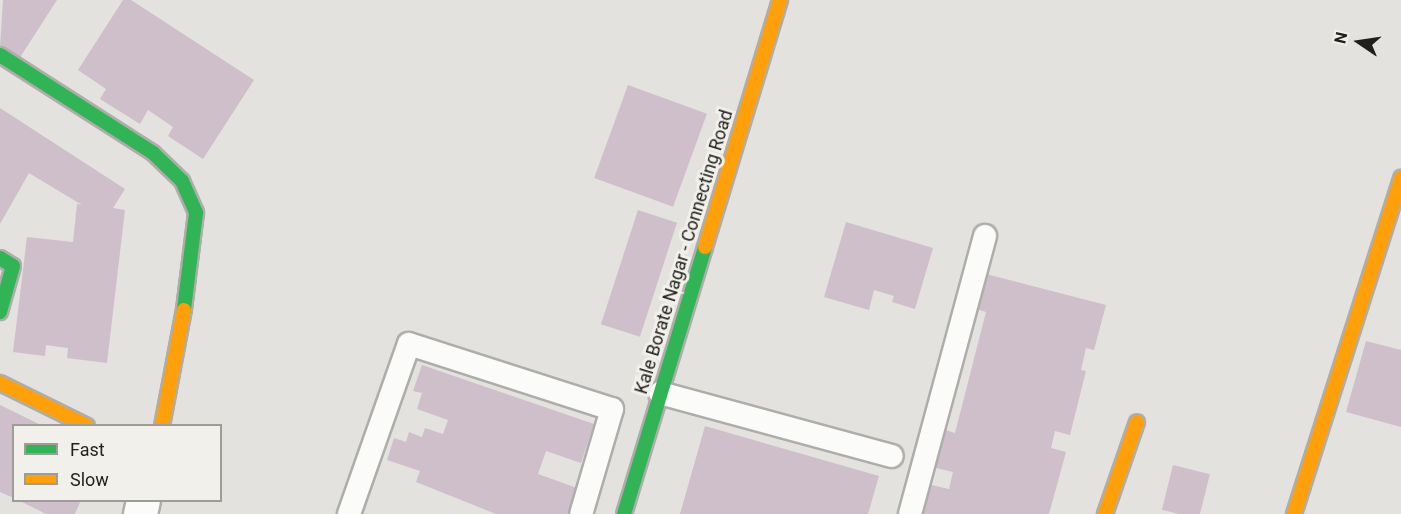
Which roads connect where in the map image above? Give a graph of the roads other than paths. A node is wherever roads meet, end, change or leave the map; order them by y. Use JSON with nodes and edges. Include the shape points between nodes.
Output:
{"nodes":[{"id":1,"x":780,"y":0,"type":"edge"},
{"id":2,"x":0,"y":55,"type":"edge"},
{"id":3,"x":1401,"y":178,"type":"edge"},
{"id":4,"x":985,"y":236,"type":"dead end"},
{"id":5,"x":0,"y":258,"type":"edge"},
{"id":6,"x":0,"y":312,"type":"edge"},
{"id":7,"x":0,"y":383,"type":"edge"},
{"id":8,"x":660,"y":393,"type":"junction"},
{"id":9,"x":1137,"y":422,"type":"dead end"},
{"id":10,"x":83,"y":424,"type":"edge"},
{"id":11,"x":162,"y":424,"type":"edge"},
{"id":12,"x":892,"y":456,"type":"dead end"},
{"id":13,"x":349,"y":514,"type":"edge"},
{"id":14,"x":581,"y":514,"type":"edge"},
{"id":15,"x":624,"y":514,"type":"edge"},
{"id":16,"x":910,"y":514,"type":"edge"},
{"id":17,"x":1106,"y":514,"type":"edge"},
{"id":18,"x":1294,"y":514,"type":"edge"}],
"edges":[{"from":1,"to":8,"type":"street","name":"Kale Borate Nagar - Connecting Road"},
{"from":2,"to":11,"type":"street","via":[[153,153],[182,180],[196,213],[193,261]]},
{"from":3,"to":18,"type":"street"},
{"from":4,"to":16,"type":"lane"},
{"from":5,"to":6,"type":"street","via":[[13,266]]},
{"from":7,"to":10,"type":"street"},
{"from":8,"to":12,"type":"lane"},
{"from":8,"to":15,"type":"street","name":"Kale Borate Nagar - Connecting Road"},
{"from":9,"to":17,"type":"street"},
{"from":13,"to":14,"type":"lane","via":[[409,344],[612,409]]}]}
